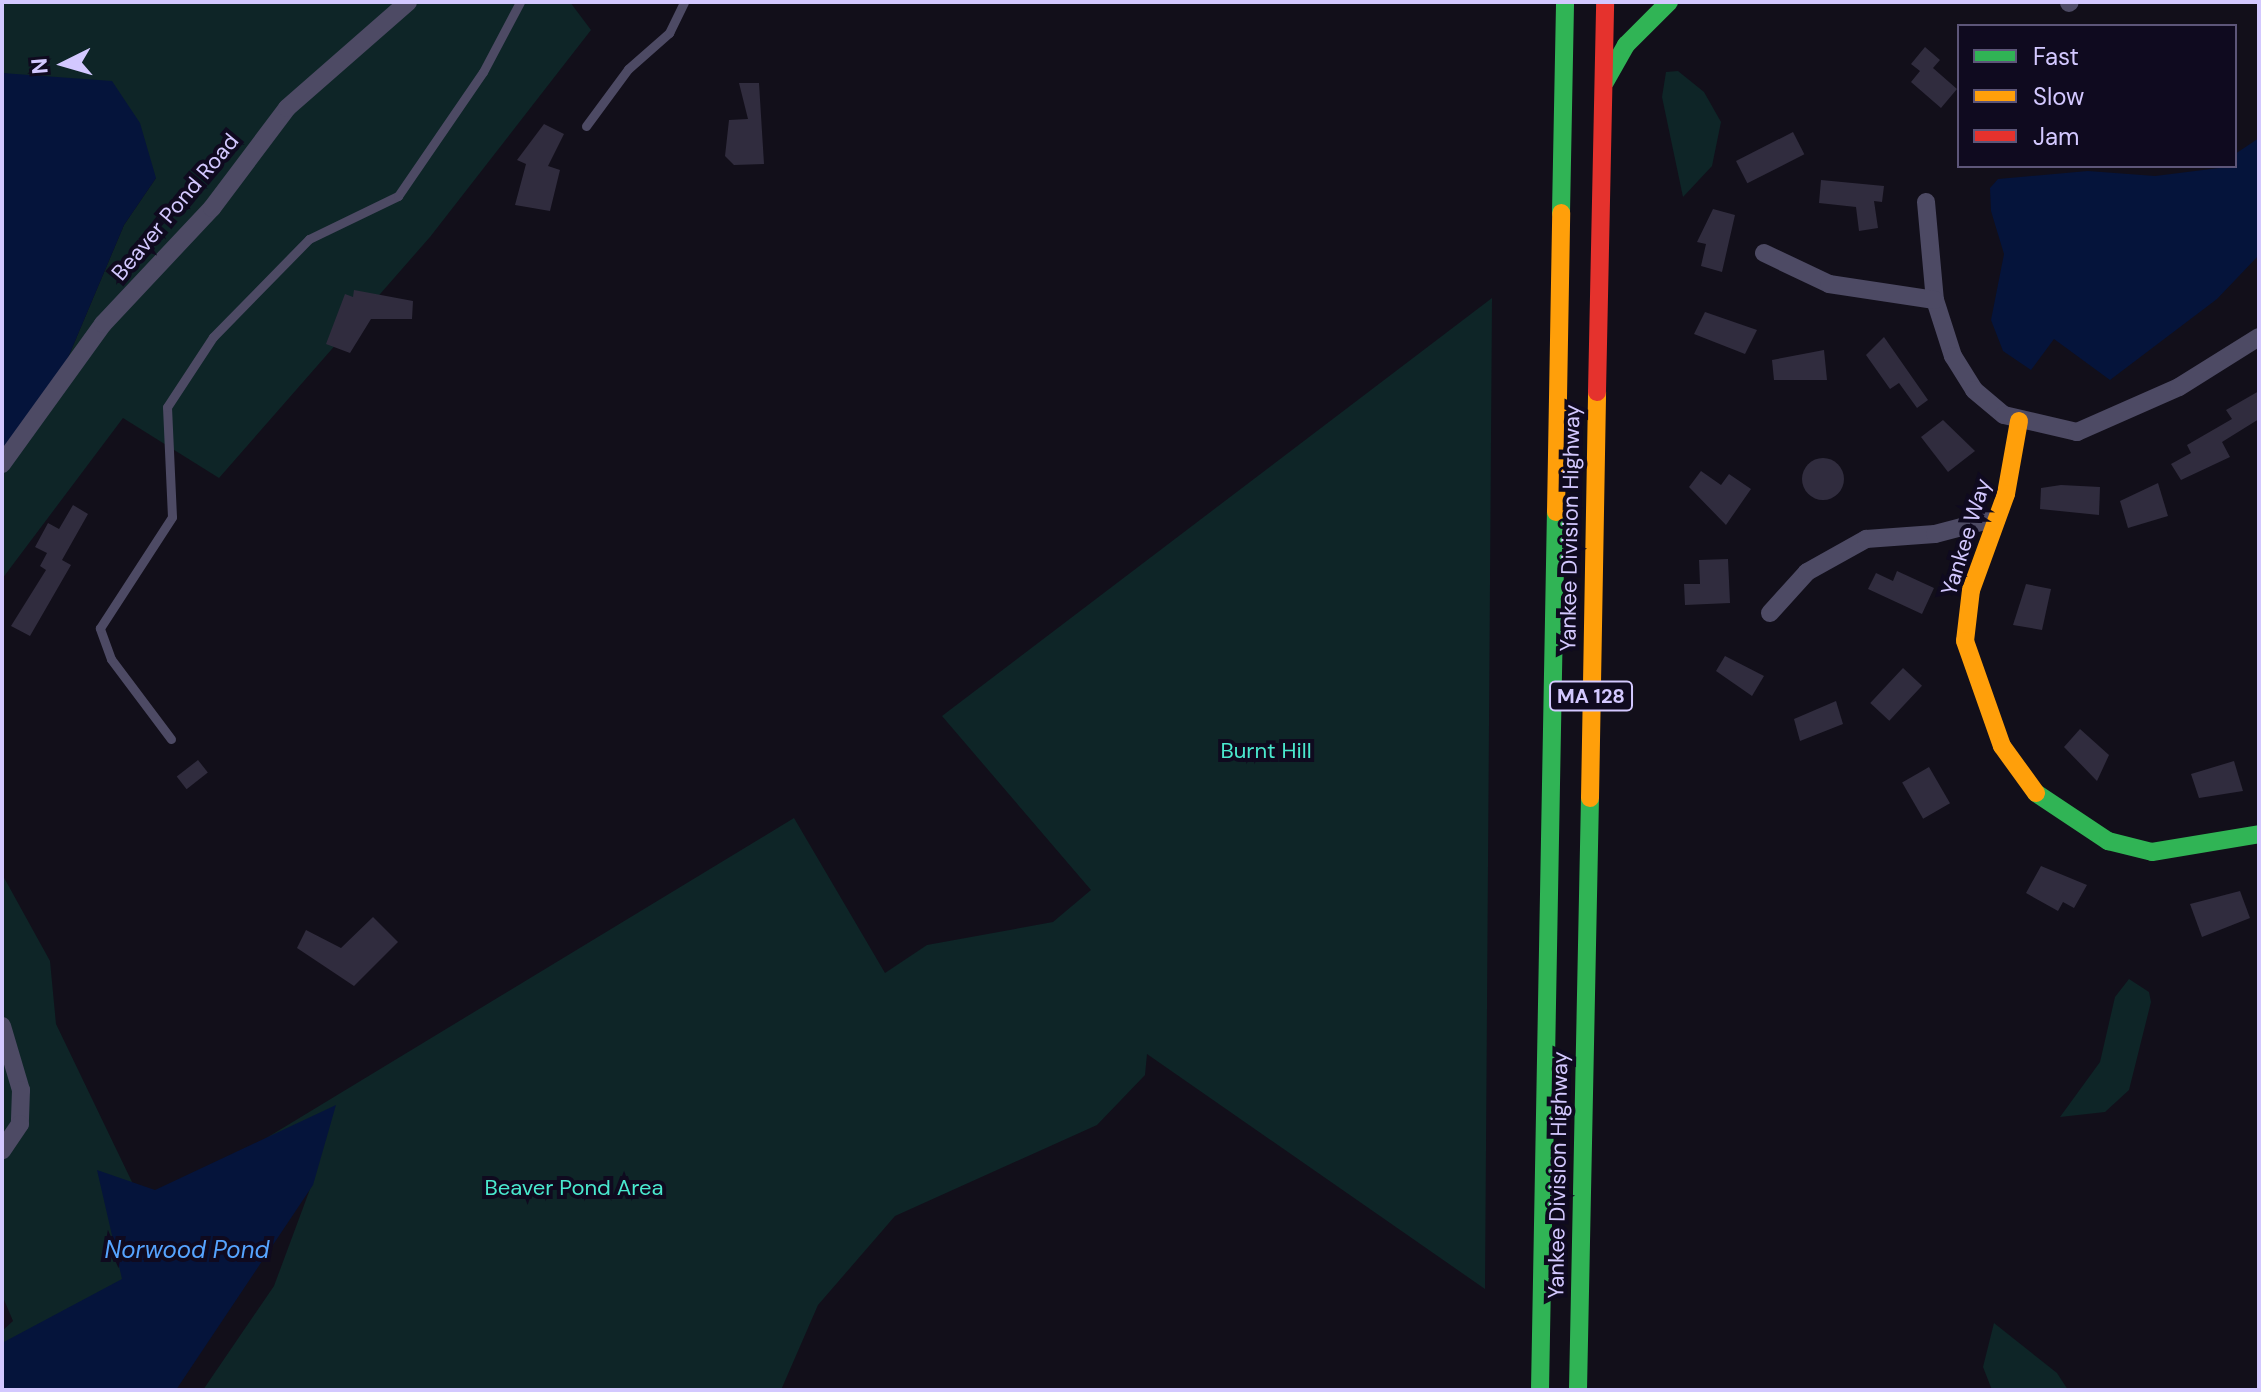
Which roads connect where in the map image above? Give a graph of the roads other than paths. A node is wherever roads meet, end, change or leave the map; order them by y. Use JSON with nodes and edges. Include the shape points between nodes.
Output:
{"nodes":[{"id":1,"x":408,"y":2,"type":"edge"},
{"id":2,"x":520,"y":2,"type":"edge"},
{"id":3,"x":684,"y":2,"type":"edge"},
{"id":4,"x":1565,"y":2,"type":"edge"},
{"id":5,"x":1605,"y":2,"type":"edge"},
{"id":6,"x":1669,"y":2,"type":"edge"},
{"id":7,"x":1603,"y":85,"type":"junction"},
{"id":8,"x":586,"y":126,"type":"dead end"},
{"id":9,"x":1926,"y":202,"type":"dead end"},
{"id":10,"x":1764,"y":253,"type":"dead end"},
{"id":11,"x":1935,"y":300,"type":"junction"},
{"id":12,"x":2259,"y":337,"type":"edge"},
{"id":13,"x":2019,"y":421,"type":"junction"},
{"id":14,"x":2,"y":464,"type":"edge"},
{"id":15,"x":1996,"y":518,"type":"junction"},
{"id":16,"x":1770,"y":613,"type":"dead end"},
{"id":17,"x":171,"y":739,"type":"dead end"},
{"id":18,"x":2259,"y":834,"type":"edge"},
{"id":19,"x":2,"y":1026,"type":"edge"},
{"id":20,"x":2,"y":1151,"type":"edge"},
{"id":21,"x":1540,"y":1390,"type":"edge"},
{"id":22,"x":1578,"y":1390,"type":"edge"}],
"edges":[{"from":1,"to":14,"type":"street","name":"Beaver Pond Road","via":[[287,108],[202,220],[103,324]]},
{"from":2,"to":17,"type":"lane","via":[[483,72],[398,196],[309,239],[213,337],[167,407],[172,517],[100,628],[111,659]]},
{"from":3,"to":8,"type":"lane","via":[[669,33],[628,69]]},
{"from":4,"to":21,"type":"main road","name":"Yankee Division Highway","number":"MA 128"},
{"from":5,"to":7,"type":"main road","name":"Yankee Division Highway","number":"MA 128"},
{"from":6,"to":7,"type":"main road","via":[[1626,45]]},
{"from":7,"to":22,"type":"main road","name":"Yankee Division Highway","number":"MA 128"},
{"from":9,"to":11,"type":"street"},
{"from":10,"to":11,"type":"street","via":[[1829,284]]},
{"from":11,"to":13,"type":"street","via":[[1953,356],[1974,390]]},
{"from":12,"to":13,"type":"street","via":[[2179,387],[2077,432]]},
{"from":13,"to":15,"type":"main road","name":"Yankee Way"},
{"from":15,"to":16,"type":"street","via":[[1935,534],[1866,539],[1807,572]]},
{"from":15,"to":18,"type":"main road","name":"Yankee Way","via":[[1971,590],[1965,641],[1981,702],[2034,791],[2108,841],[2152,852]]},
{"from":19,"to":20,"type":"street","via":[[21,1090],[20,1124]]}]}
